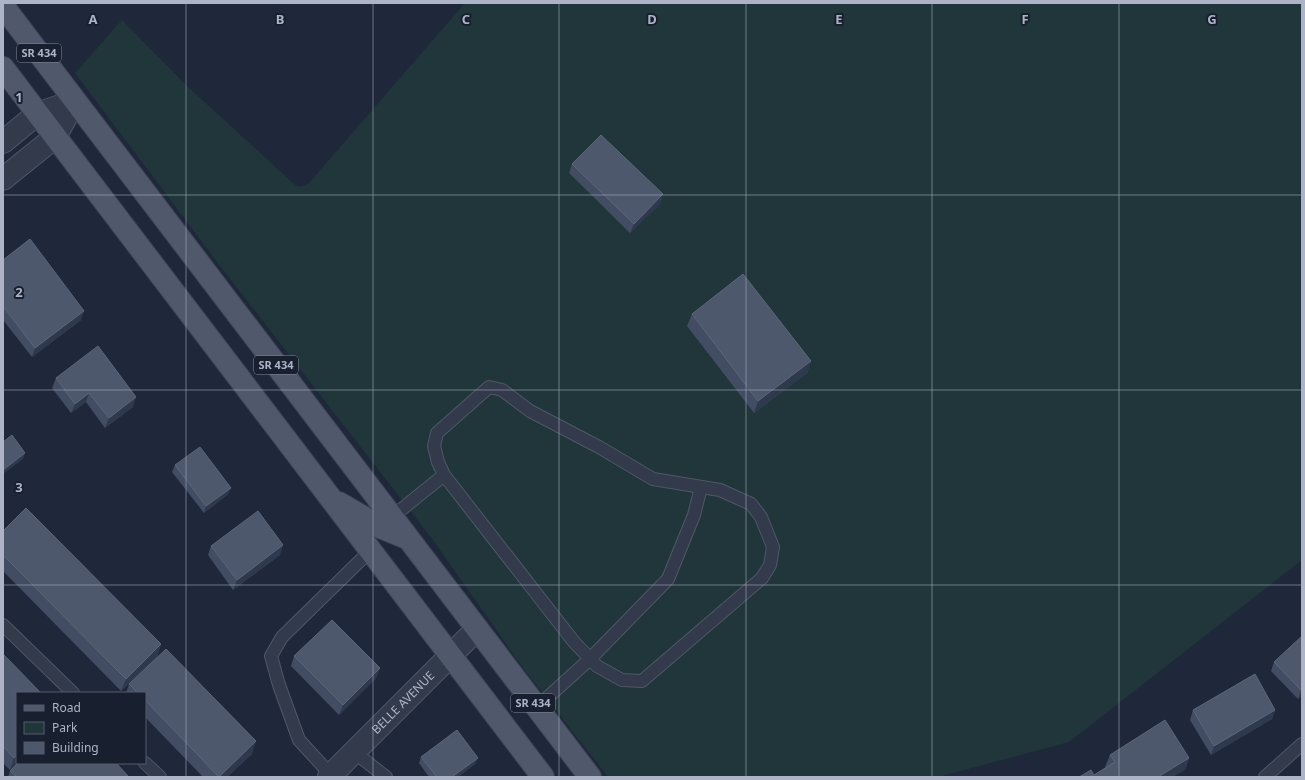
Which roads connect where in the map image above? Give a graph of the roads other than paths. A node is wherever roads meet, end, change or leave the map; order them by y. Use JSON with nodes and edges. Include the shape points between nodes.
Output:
{"nodes":[{"id":1,"x":3,"y":6,"type":"edge"},
{"id":2,"x":3,"y":68,"type":"edge"},
{"id":3,"x":75,"y":101,"type":"junction"},
{"id":4,"x":37,"y":114,"type":"junction"},
{"id":5,"x":55,"y":137,"type":"junction"},
{"id":6,"x":3,"y":142,"type":"edge"},
{"id":7,"x":3,"y":179,"type":"edge"},
{"id":8,"x":444,"y":474,"type":"junction"},
{"id":9,"x":701,"y":487,"type":"junction"},
{"id":10,"x":331,"y":499,"type":"junction"},
{"id":11,"x":392,"y":517,"type":"junction"},
{"id":12,"x":408,"y":539,"type":"junction"},
{"id":13,"x":370,"y":550,"type":"junction"},
{"id":14,"x":3,"y":625,"type":"edge"},
{"id":15,"x":477,"y":629,"type":"junction"},
{"id":16,"x":450,"y":655,"type":"junction"},
{"id":17,"x":590,"y":658,"type":"junction"},
{"id":18,"x":72,"y":692,"type":"edge"},
{"id":19,"x":536,"y":707,"type":"junction"},
{"id":20,"x":1302,"y":744,"type":"edge"},
{"id":21,"x":354,"y":752,"type":"junction"},
{"id":22,"x":146,"y":764,"type":"edge"},
{"id":23,"x":330,"y":776,"type":"edge"},
{"id":24,"x":160,"y":777,"type":"edge"},
{"id":25,"x":386,"y":777,"type":"edge"},
{"id":26,"x":543,"y":777,"type":"edge"},
{"id":27,"x":590,"y":777,"type":"edge"},
{"id":28,"x":1265,"y":777,"type":"edge"}],
"edges":[{"from":1,"to":3,"type":"main road","number":"SR 434"},
{"from":2,"to":4,"type":"main road","number":"SR 434"},
{"from":3,"to":4,"type":"street"},
{"from":3,"to":5,"type":"street"},
{"from":3,"to":11,"type":"main road","number":"SR 434"},
{"from":4,"to":5,"type":"main road","number":"SR 434"},
{"from":4,"to":6,"type":"street"},
{"from":5,"to":7,"type":"street"},
{"from":5,"to":10,"type":"main road","number":"SR 434"},
{"from":8,"to":9,"type":"lane","via":[[434,446],[437,433],[489,387],[502,390],[530,411],[653,479]]},
{"from":8,"to":11,"type":"lane"},
{"from":8,"to":17,"type":"lane","via":[[574,642]]},
{"from":9,"to":17,"type":"lane","via":[[694,515],[668,579]]},
{"from":9,"to":17,"type":"lane","via":[[720,490],[752,504],[761,517],[773,547],[770,565],[762,578],[642,681],[622,680],[597,666]]},
{"from":10,"to":12,"type":"main road","via":[[380,527]]},
{"from":10,"to":13,"type":"main road","number":"SR 434"},
{"from":11,"to":12,"type":"main road","number":"SR 434"},
{"from":12,"to":15,"type":"main road","number":"SR 434"},
{"from":13,"to":16,"type":"main road","number":"SR 434"},
{"from":13,"to":23,"type":"lane","via":[[282,637],[271,656],[299,740]]},
{"from":14,"to":18,"type":"lane"},
{"from":15,"to":16,"type":"street","name":"BELLE AVENUE"},
{"from":15,"to":19,"type":"main road","number":"SR 434"},
{"from":16,"to":21,"type":"street","name":"BELLE AVENUE"},
{"from":16,"to":26,"type":"main road","number":"SR 434"},
{"from":17,"to":19,"type":"lane"},
{"from":19,"to":27,"type":"main road","number":"SR 434"},
{"from":20,"to":28,"type":"lane"},
{"from":21,"to":23,"type":"street","name":"BELLE AVENUE"},
{"from":21,"to":25,"type":"lane"},
{"from":22,"to":24,"type":"lane"}]}
